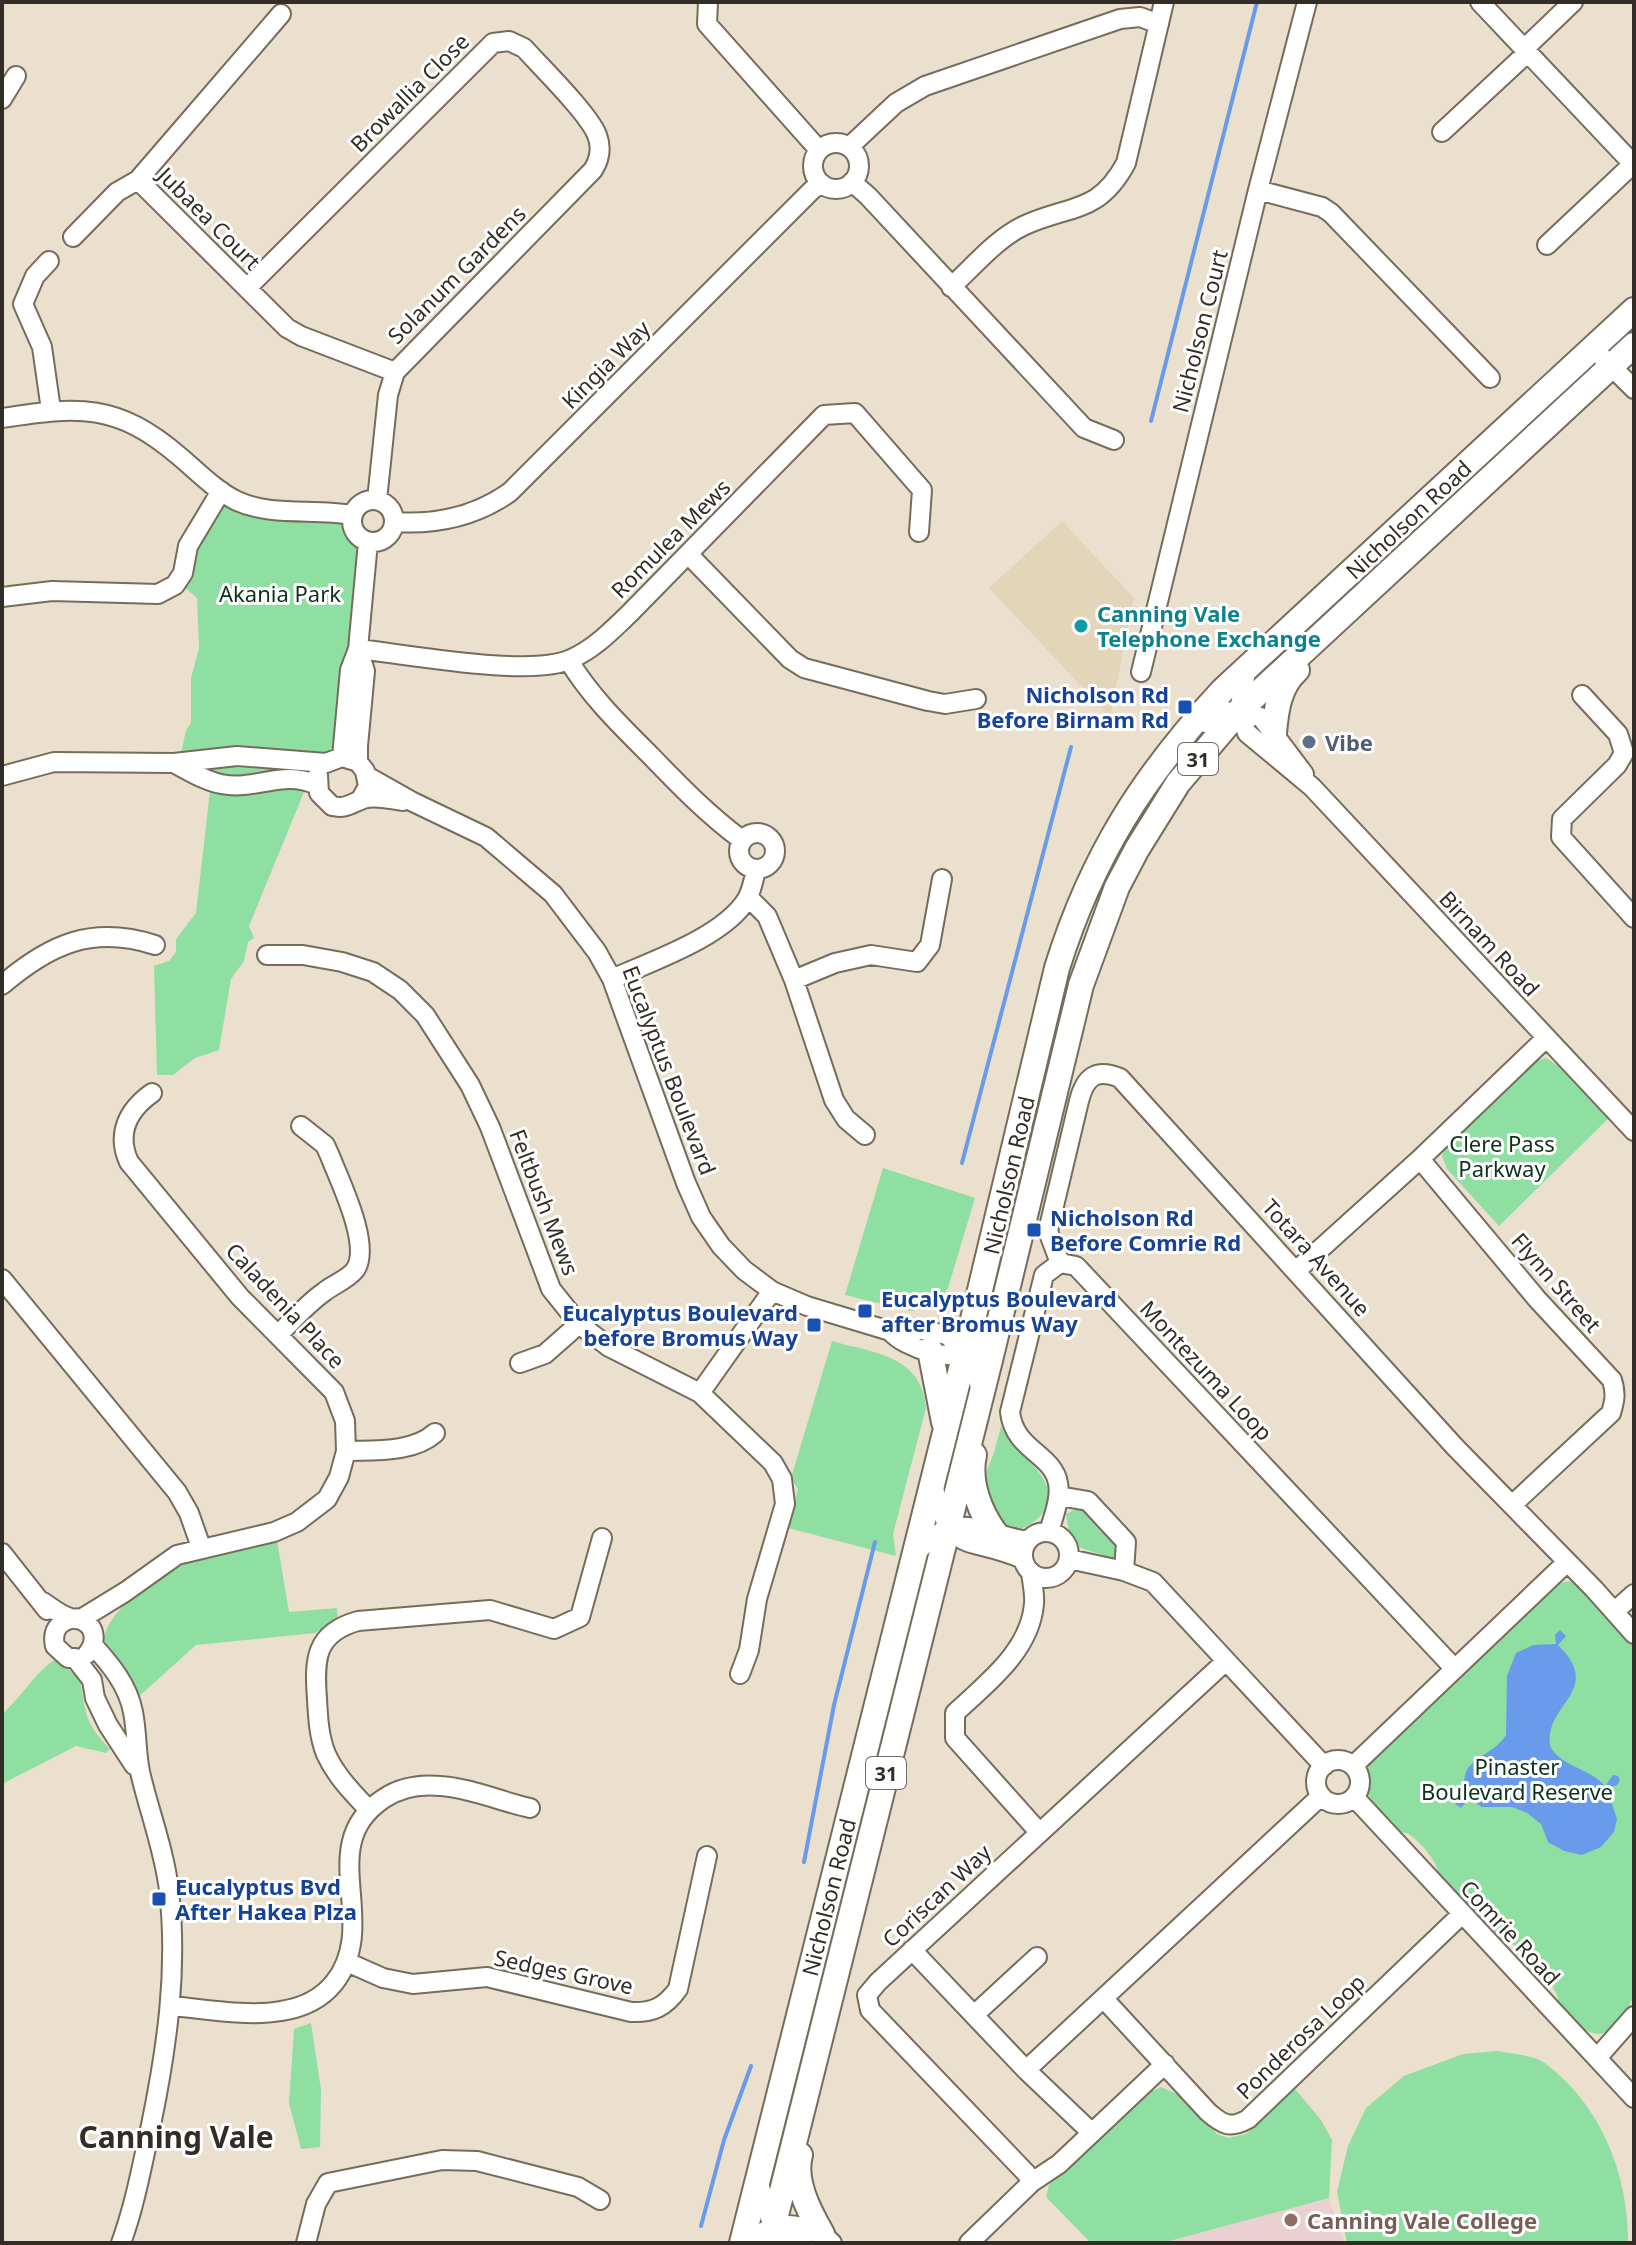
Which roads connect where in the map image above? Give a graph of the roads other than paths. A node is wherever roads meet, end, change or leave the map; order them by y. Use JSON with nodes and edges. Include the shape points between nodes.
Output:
{"nodes":[{"id":1,"x":1164,"y":2,"type":"edge"},
{"id":2,"x":1307,"y":2,"type":"edge"},
{"id":3,"x":1480,"y":2,"type":"edge"},
{"id":4,"x":1573,"y":2,"type":"edge"},
{"id":5,"x":703,"y":3,"type":"edge"},
{"id":6,"x":281,"y":14,"type":"dead end"},
{"id":7,"x":1159,"y":24,"type":"junction"},
{"id":8,"x":1526,"y":51,"type":"junction"},
{"id":9,"x":16,"y":76,"type":"dead end"},
{"id":10,"x":2,"y":99,"type":"edge"},
{"id":11,"x":1442,"y":132,"type":"dead end"},
{"id":12,"x":849,"y":147,"type":"junction"},
{"id":13,"x":600,"y":148,"type":"joint"},
{"id":14,"x":819,"y":150,"type":"junction"},
{"id":15,"x":1634,"y":165,"type":"edge"},
{"id":16,"x":138,"y":180,"type":"junction"},
{"id":17,"x":852,"y":182,"type":"junction"},
{"id":18,"x":822,"y":184,"type":"junction"},
{"id":19,"x":1258,"y":190,"type":"junction"},
{"id":20,"x":73,"y":237,"type":"dead end"},
{"id":21,"x":1547,"y":245,"type":"dead end"},
{"id":22,"x":49,"y":261,"type":"dead end"},
{"id":23,"x":951,"y":287,"type":"junction"},
{"id":24,"x":247,"y":288,"type":"junction"},
{"id":25,"x":1634,"y":293,"type":"edge"},
{"id":26,"x":1634,"y":310,"type":"edge"},
{"id":27,"x":1601,"y":342,"type":"junction"},
{"id":28,"x":1626,"y":357,"type":"edge"},
{"id":29,"x":395,"y":372,"type":"junction"},
{"id":30,"x":1490,"y":378,"type":"dead end"},
{"id":31,"x":1634,"y":389,"type":"edge"},
{"id":32,"x":51,"y":410,"type":"junction"},
{"id":33,"x":2,"y":418,"type":"edge"},
{"id":34,"x":1114,"y":440,"type":"dead end"},
{"id":35,"x":221,"y":491,"type":"junction"},
{"id":36,"x":377,"y":500,"type":"junction"},
{"id":37,"x":352,"y":515,"type":"junction"},
{"id":38,"x":394,"y":522,"type":"junction"},
{"id":39,"x":1441,"y":525,"type":"junction"},
{"id":40,"x":919,"y":532,"type":"dead end"},
{"id":41,"x":368,"y":542,"type":"junction"},
{"id":42,"x":689,"y":555,"type":"junction"},
{"id":43,"x":2,"y":597,"type":"edge"},
{"id":44,"x":358,"y":649,"type":"junction"},
{"id":45,"x":569,"y":661,"type":"junction"},
{"id":46,"x":1247,"y":666,"type":"junction"},
{"id":47,"x":1141,"y":672,"type":"dead end"},
{"id":48,"x":1582,"y":695,"type":"dead end"},
{"id":49,"x":976,"y":699,"type":"dead end"},
{"id":50,"x":1239,"y":711,"type":"junction"},
{"id":51,"x":1274,"y":733,"type":"junction"},
{"id":52,"x":174,"y":763,"type":"junction"},
{"id":53,"x":348,"y":764,"type":"junction"},
{"id":54,"x":2,"y":776,"type":"edge"},
{"id":55,"x":317,"y":785,"type":"junction"},
{"id":56,"x":1312,"y":787,"type":"junction"},
{"id":57,"x":361,"y":799,"type":"junction"},
{"id":58,"x":413,"y":802,"type":"junction"},
{"id":59,"x":1127,"y":811,"type":"junction"},
{"id":60,"x":742,"y":840,"type":"junction"},
{"id":61,"x":756,"y":869,"type":"junction"},
{"id":62,"x":942,"y":879,"type":"dead end"},
{"id":63,"x":748,"y":897,"type":"junction"},
{"id":64,"x":1634,"y":918,"type":"edge"},
{"id":65,"x":155,"y":945,"type":"dead end"},
{"id":66,"x":267,"y":955,"type":"dead end"},
{"id":67,"x":612,"y":979,"type":"junction"},
{"id":68,"x":794,"y":980,"type":"junction"},
{"id":69,"x":2,"y":985,"type":"edge"},
{"id":70,"x":1546,"y":1038,"type":"junction"},
{"id":71,"x":152,"y":1093,"type":"dead end"},
{"id":72,"x":301,"y":1126,"type":"dead end"},
{"id":73,"x":1634,"y":1131,"type":"edge"},
{"id":74,"x":865,"y":1135,"type":"dead end"},
{"id":75,"x":1420,"y":1159,"type":"junction"},
{"id":76,"x":1060,"y":1263,"type":"junction"},
{"id":77,"x":1297,"y":1270,"type":"junction"},
{"id":78,"x":2,"y":1279,"type":"edge"},
{"id":79,"x":772,"y":1291,"type":"junction"},
{"id":80,"x":1000,"y":1320,"type":"junction"},
{"id":81,"x":579,"y":1324,"type":"junction"},
{"id":82,"x":890,"y":1331,"type":"junction"},
{"id":83,"x":278,"y":1335,"type":"junction"},
{"id":84,"x":930,"y":1350,"type":"junction"},
{"id":85,"x":965,"y":1353,"type":"junction"},
{"id":86,"x":520,"y":1363,"type":"dead end"},
{"id":87,"x":700,"y":1393,"type":"junction"},
{"id":88,"x":980,"y":1401,"type":"junction"},
{"id":89,"x":945,"y":1428,"type":"junction"},
{"id":90,"x":435,"y":1433,"type":"dead end"},
{"id":91,"x":346,"y":1451,"type":"junction"},
{"id":92,"x":932,"y":1480,"type":"junction"},
{"id":93,"x":1059,"y":1496,"type":"junction"},
{"id":94,"x":1512,"y":1505,"type":"junction"},
{"id":95,"x":948,"y":1528,"type":"junction"},
{"id":96,"x":1049,"y":1532,"type":"junction"},
{"id":97,"x":996,"y":1534,"type":"junction"},
{"id":98,"x":602,"y":1538,"type":"dead end"},
{"id":99,"x":201,"y":1547,"type":"junction"},
{"id":100,"x":2,"y":1553,"type":"edge"},
{"id":101,"x":1027,"y":1557,"type":"junction"},
{"id":102,"x":912,"y":1559,"type":"junction"},
{"id":103,"x":1069,"y":1559,"type":"junction"},
{"id":104,"x":1566,"y":1563,"type":"junction"},
{"id":105,"x":1124,"y":1571,"type":"junction"},
{"id":106,"x":1050,"y":1578,"type":"junction"},
{"id":107,"x":125,"y":1592,"type":"junction"},
{"id":108,"x":1634,"y":1594,"type":"edge"},
{"id":109,"x":1035,"y":1601,"type":"junction"},
{"id":110,"x":1615,"y":1611,"type":"junction"},
{"id":111,"x":69,"y":1622,"type":"junction"},
{"id":112,"x":1634,"y":1634,"type":"edge"},
{"id":113,"x":94,"y":1642,"type":"junction"},
{"id":114,"x":75,"y":1658,"type":"junction"},
{"id":115,"x":1226,"y":1661,"type":"junction"},
{"id":116,"x":1454,"y":1668,"type":"junction"},
{"id":117,"x":740,"y":1674,"type":"dead end"},
{"id":118,"x":1324,"y":1766,"type":"junction"},
{"id":119,"x":1353,"y":1766,"type":"junction"},
{"id":120,"x":141,"y":1775,"type":"junction"},
{"id":121,"x":1321,"y":1796,"type":"junction"},
{"id":122,"x":1354,"y":1797,"type":"junction"},
{"id":123,"x":530,"y":1808,"type":"dead end"},
{"id":124,"x":368,"y":1809,"type":"junction"},
{"id":125,"x":1039,"y":1832,"type":"junction"},
{"id":126,"x":707,"y":1856,"type":"dead end"},
{"id":127,"x":1461,"y":1915,"type":"junction"},
{"id":128,"x":912,"y":1950,"type":"junction"},
{"id":129,"x":1037,"y":1957,"type":"dead end"},
{"id":130,"x":347,"y":1962,"type":"junction"},
{"id":131,"x":1104,"y":1999,"type":"junction"},
{"id":132,"x":171,"y":2006,"type":"junction"},
{"id":133,"x":974,"y":2015,"type":"junction"},
{"id":134,"x":1634,"y":2016,"type":"edge"},
{"id":135,"x":825,"y":2024,"type":"junction"},
{"id":136,"x":1597,"y":2058,"type":"junction"},
{"id":137,"x":1165,"y":2064,"type":"junction"},
{"id":138,"x":1026,"y":2070,"type":"junction"},
{"id":139,"x":1634,"y":2098,"type":"edge"},
{"id":140,"x":1091,"y":2132,"type":"junction"},
{"id":141,"x":758,"y":2178,"type":"junction"},
{"id":142,"x":1032,"y":2182,"type":"junction"},
{"id":143,"x":600,"y":2200,"type":"dead end"},
{"id":144,"x":771,"y":2235,"type":"edge"},
{"id":145,"x":819,"y":2240,"type":"edge"},
{"id":146,"x":121,"y":2243,"type":"edge"},
{"id":147,"x":306,"y":2243,"type":"edge"},
{"id":148,"x":742,"y":2243,"type":"edge"},
{"id":149,"x":751,"y":2243,"type":"edge"},
{"id":150,"x":969,"y":2243,"type":"edge"}],
"edges":[{"from":1,"to":7,"type":"street"},
{"from":2,"to":19,"type":"street","name":"Nicholson Court"},
{"from":3,"to":8,"type":"street"},
{"from":4,"to":8,"type":"street"},
{"from":5,"to":14,"type":"street","via":[[707,24]]},
{"from":6,"to":16,"type":"street","name":"Jubaea Court"},
{"from":7,"to":12,"type":"street","via":[[1140,17],[1120,19],[925,86],[896,103]]},
{"from":7,"to":23,"type":"street","via":[[1126,163],[1115,184],[1093,203],[1007,236]]},
{"from":8,"to":11,"type":"street"},
{"from":8,"to":15,"type":"street"},
{"from":9,"to":10,"type":"street"},
{"from":12,"to":14,"type":"street","via":[[834,143]]},
{"from":12,"to":17,"type":"street","via":[[859,160]]},
{"from":13,"to":24,"type":"street","name":"Browallia Close","via":[[591,125],[524,48],[509,41],[493,43]]},
{"from":13,"to":29,"type":"street","name":"Solanum Gardens","via":[[593,170]]},
{"from":14,"to":18,"type":"street","via":[[813,163]]},
{"from":15,"to":21,"type":"street"},
{"from":16,"to":20,"type":"street","via":[[117,192]]},
{"from":16,"to":24,"type":"street","name":"Jubaea Court"},
{"from":17,"to":18,"type":"street","via":[[838,189]]},
{"from":17,"to":23,"type":"street"},
{"from":18,"to":38,"type":"street","name":"Kingia Way","via":[[510,492],[450,520]]},
{"from":19,"to":30,"type":"street","via":[[1331,213]]},
{"from":19,"to":47,"type":"street","name":"Nicholson Court"},
{"from":22,"to":32,"type":"street","via":[[35,276],[23,304],[42,347]]},
{"from":23,"to":34,"type":"street","via":[[1084,428]]},
{"from":24,"to":29,"type":"street","name":"Jubaea Court","via":[[301,336]]},
{"from":25,"to":27,"type":"main road","via":[[1615,310]]},
{"from":26,"to":27,"type":"main road","name":"Nicholson Road","number":"31"},
{"from":27,"to":28,"type":"street"},
{"from":27,"to":46,"type":"main road","name":"Nicholson Road","number":"31"},
{"from":28,"to":31,"type":"street"},
{"from":28,"to":39,"type":"main road","name":"Nicholson Road","number":"31"},
{"from":29,"to":36,"type":"street","name":"Solanum Gardens"},
{"from":32,"to":33,"type":"street"},
{"from":32,"to":35,"type":"street","via":[[118,417],[156,435]]},
{"from":35,"to":37,"type":"street","via":[[239,502],[283,511]]},
{"from":35,"to":43,"type":"street","via":[[188,546],[183,573],[175,585],[158,594],[52,591]]},
{"from":36,"to":37,"type":"street","via":[[359,504]]},
{"from":36,"to":38,"type":"street","via":[[389,507]]},
{"from":37,"to":41,"type":"street","via":[[356,534]]},
{"from":38,"to":41,"type":"street","via":[[387,537]]},
{"from":39,"to":50,"type":"main road","name":"Nicholson Road","number":"31"},
{"from":39,"to":51,"type":"main road","via":[[1433,544],[1286,680]]},
{"from":40,"to":42,"type":"street","name":"Romulea Mews","via":[[922,490],[855,413],[824,415]]},
{"from":41,"to":44,"type":"street"},
{"from":42,"to":45,"type":"street","name":"Romulea Mews","via":[[595,645]]},
{"from":42,"to":49,"type":"street","via":[[804,668],[928,701]]},
{"from":44,"to":45,"type":"street","name":"Romulea Mews","via":[[511,666]]},
{"from":44,"to":53,"type":"street","via":[[365,671]]},
{"from":45,"to":60,"type":"street","via":[[605,710],[709,816]]},
{"from":46,"to":50,"type":"street"},
{"from":46,"to":59,"type":"main road","name":"Nicholson Road","number":"31","via":[[1171,748]]},
{"from":48,"to":64,"type":"street","via":[[1618,734],[1624,753],[1562,819],[1561,837]]},
{"from":50,"to":51,"type":"street","name":"Birnam Road","via":[[1261,717]]},
{"from":50,"to":56,"type":"street","name":"Birnam Road","via":[[1247,733]]},
{"from":50,"to":59,"type":"street","via":[[1215,712],[1151,792]]},
{"from":50,"to":80,"type":"main road","name":"Nicholson Road","number":"31","via":[[1178,783],[1106,912],[1081,985]]},
{"from":51,"to":56,"type":"street","name":"Birnam Road"},
{"from":52,"to":53,"type":"street","name":"Eucalyptus Boulevard","via":[[237,756]]},
{"from":52,"to":54,"type":"street","name":"Eucalyptus Boulevard","via":[[54,762]]},
{"from":52,"to":55,"type":"street","name":"Eucalyptus Boulevard","via":[[222,784],[292,777]]},
{"from":53,"to":55,"type":"street","via":[[320,770]]},
{"from":53,"to":57,"type":"street","via":[[368,786]]},
{"from":53,"to":58,"type":"street","name":"Eucalyptus Boulevard"},
{"from":55,"to":57,"type":"street","name":"Eucalyptus Boulevard","via":[[332,806],[349,807]]},
{"from":56,"to":70,"type":"street","name":"Birnam Road"},
{"from":57,"to":58,"type":"street","name":"Eucalyptus Boulevard"},
{"from":58,"to":67,"type":"street","name":"Eucalyptus Boulevard","via":[[486,837],[553,894]]},
{"from":59,"to":85,"type":"main road","name":"Nicholson Road","number":"31","via":[[1095,867],[1057,968]]},
{"from":60,"to":61,"type":"street","via":[[739,856]]},
{"from":60,"to":61,"type":"street","via":[[757,832],[772,840],[771,862]]},
{"from":61,"to":63,"type":"street"},
{"from":62,"to":68,"type":"street","via":[[930,945],[917,962],[871,955]]},
{"from":63,"to":67,"type":"street","via":[[707,934]]},
{"from":63,"to":68,"type":"street","via":[[767,916]]},
{"from":65,"to":69,"type":"street","via":[[132,938],[71,940]]},
{"from":66,"to":81,"type":"street","name":"Feltbush Mews","via":[[303,955],[373,972],[425,1015],[490,1127],[551,1289]]},
{"from":67,"to":79,"type":"street","name":"Eucalyptus Boulevard","via":[[701,1217],[744,1270]]},
{"from":68,"to":74,"type":"street","via":[[834,1100]]},
{"from":70,"to":73,"type":"street","name":"Birnam Road"},
{"from":70,"to":75,"type":"street"},
{"from":71,"to":83,"type":"street","name":"Caladenia Place","via":[[127,1121],[124,1146],[129,1162]]},
{"from":72,"to":83,"type":"street","via":[[325,1145],[361,1253],[348,1277],[316,1298]]},
{"from":75,"to":77,"type":"street"},
{"from":75,"to":94,"type":"street","name":"Flynn Street","via":[[1612,1380],[1616,1397],[1611,1413]]},
{"from":76,"to":77,"type":"street","name":"Totara Avenue","via":[[1048,1231],[1082,1088],[1106,1072],[1120,1078]]},
{"from":76,"to":93,"type":"street","via":[[1044,1275],[1010,1412],[1015,1434],[1051,1468]]},
{"from":76,"to":116,"type":"street","name":"Montezuma Loop","via":[[1076,1266]]},
{"from":77,"to":94,"type":"street","name":"Totara Avenue"},
{"from":78,"to":99,"type":"street","via":[[177,1492]]},
{"from":79,"to":82,"type":"street","name":"Eucalyptus Boulevard"},
{"from":79,"to":87,"type":"street"},
{"from":80,"to":85,"type":"street","via":[[985,1341]]},
{"from":80,"to":88,"type":"main road","name":"Nicholson Road","number":"31"},
{"from":81,"to":86,"type":"street","via":[[545,1354]]},
{"from":81,"to":87,"type":"street","name":"Feltbush Mews","via":[[609,1347]]},
{"from":82,"to":84,"type":"street","name":"Eucalyptus Boulevard","via":[[901,1342]]},
{"from":82,"to":85,"type":"street","name":"Eucalyptus Boulevard","via":[[905,1327],[947,1335]]},
{"from":83,"to":91,"type":"street","name":"Caladenia Place","via":[[334,1392],[345,1421]]},
{"from":84,"to":85,"type":"street","name":"Eucalyptus Boulevard","via":[[944,1356]]},
{"from":84,"to":89,"type":"main road"},
{"from":85,"to":88,"type":"street","via":[[976,1371]]},
{"from":85,"to":89,"type":"main road","name":"Nicholson Road","number":"31"},
{"from":87,"to":117,"type":"street","name":"Feltbush Mews","via":[[773,1463],[784,1488],[783,1515]]},
{"from":88,"to":95,"type":"main road","name":"Nicholson Road","number":"31"},
{"from":88,"to":97,"type":"main road","via":[[980,1433],[972,1461],[982,1511]]},
{"from":89,"to":92,"type":"main road","name":"Nicholson Road","number":"31"},
{"from":90,"to":91,"type":"street","via":[[409,1446]]},
{"from":91,"to":99,"type":"street","name":"Caladenia Place","via":[[334,1489],[308,1515],[274,1532]]},
{"from":92,"to":95,"type":"street"},
{"from":92,"to":102,"type":"main road","name":"Nicholson Road","number":"31"},
{"from":93,"to":96,"type":"street"},
{"from":93,"to":105,"type":"street","via":[[1088,1501],[1126,1542]]},
{"from":94,"to":104,"type":"street","name":"Totara Avenue"},
{"from":95,"to":97,"type":"street","via":[[967,1525]]},
{"from":95,"to":101,"type":"street","via":[[964,1542]]},
{"from":95,"to":102,"type":"street"},
{"from":95,"to":135,"type":"main road","name":"Nicholson Road","number":"31"},
{"from":96,"to":101,"type":"street","via":[[1041,1532]]},
{"from":96,"to":103,"type":"street","via":[[1061,1537]]},
{"from":97,"to":101,"type":"street"},
{"from":98,"to":124,"type":"street","via":[[580,1617],[554,1629],[490,1610],[358,1621],[328,1636],[315,1670],[318,1727],[340,1780]]},
{"from":99,"to":107,"type":"street","name":"Caladenia Place","via":[[177,1555]]},
{"from":100,"to":111,"type":"street","via":[[43,1602]]},
{"from":101,"to":106,"type":"street","via":[[1038,1577]]},
{"from":101,"to":109,"type":"street"},
{"from":102,"to":141,"type":"main road","name":"Nicholson Road","number":"31"},
{"from":103,"to":105,"type":"street"},
{"from":103,"to":106,"type":"street"},
{"from":104,"to":110,"type":"street","name":"Totara Avenue"},
{"from":104,"to":116,"type":"street"},
{"from":105,"to":115,"type":"street","via":[[1153,1582]]},
{"from":106,"to":109,"type":"street"},
{"from":107,"to":111,"type":"street","name":"Caladenia Place"},
{"from":107,"to":113,"type":"street","name":"Caladenia Place"},
{"from":108,"to":110,"type":"street"},
{"from":109,"to":125,"type":"street","via":[[1015,1655],[955,1713],[955,1738]]},
{"from":110,"to":112,"type":"street","name":"Totara Avenue"},
{"from":111,"to":113,"type":"street","via":[[92,1629]]},
{"from":111,"to":114,"type":"street","via":[[55,1646]]},
{"from":113,"to":114,"type":"street","via":[[88,1653]]},
{"from":113,"to":120,"type":"street","via":[[129,1700]]},
{"from":114,"to":120,"type":"street","via":[[92,1680],[108,1725]]},
{"from":115,"to":118,"type":"street"},
{"from":115,"to":125,"type":"street","name":"Coriscan Way"},
{"from":116,"to":119,"type":"street"},
{"from":118,"to":119,"type":"street","via":[[1334,1760]]},
{"from":118,"to":121,"type":"street","via":[[1316,1781]]},
{"from":119,"to":122,"type":"street","via":[[1361,1784]]},
{"from":120,"to":132,"type":"street","via":[[169,1887]]},
{"from":121,"to":122,"type":"street","via":[[1340,1804]]},
{"from":121,"to":131,"type":"street"},
{"from":122,"to":127,"type":"street","name":"Comrie Road"},
{"from":123,"to":124,"type":"street","via":[[443,1786],[414,1786],[390,1793]]},
{"from":124,"to":130,"type":"street","via":[[352,1839],[348,1871],[354,1923]]},
{"from":125,"to":128,"type":"street","name":"Coriscan Way"},
{"from":126,"to":130,"type":"street","name":"Sedges Grove","via":[[678,1989],[669,2002],[647,2012],[487,1977],[413,1984]]},
{"from":127,"to":136,"type":"street","name":"Comrie Road"},
{"from":127,"to":137,"type":"street","name":"Ponderosa Loop","via":[[1235,2126],[1208,2112]]},
{"from":128,"to":133,"type":"street"},
{"from":128,"to":142,"type":"street","name":"Coriscan Way","via":[[867,1995],[870,2010]]},
{"from":129,"to":133,"type":"street"},
{"from":130,"to":132,"type":"street","via":[[329,1989],[313,2001],[279,2012]]},
{"from":131,"to":137,"type":"street","name":"Ponderosa Loop"},
{"from":131,"to":138,"type":"street"},
{"from":132,"to":146,"type":"street","via":[[160,2080]]},
{"from":133,"to":138,"type":"street"},
{"from":134,"to":136,"type":"street"},
{"from":135,"to":144,"type":"main road","name":"Nicholson Road","number":"31"},
{"from":135,"to":145,"type":"main road","via":[[826,2064],[797,2169]]},
{"from":136,"to":139,"type":"street","name":"Comrie Road"},
{"from":137,"to":140,"type":"street"},
{"from":138,"to":140,"type":"street"},
{"from":140,"to":142,"type":"street"},
{"from":141,"to":144,"type":"street"},
{"from":141,"to":148,"type":"main road","name":"Nicholson Road","number":"31"},
{"from":142,"to":150,"type":"street"},
{"from":143,"to":147,"type":"street","via":[[578,2187],[519,2171],[442,2160],[328,2183],[316,2204]]},
{"from":144,"to":145,"type":"street"},
{"from":144,"to":149,"type":"street"}]}
